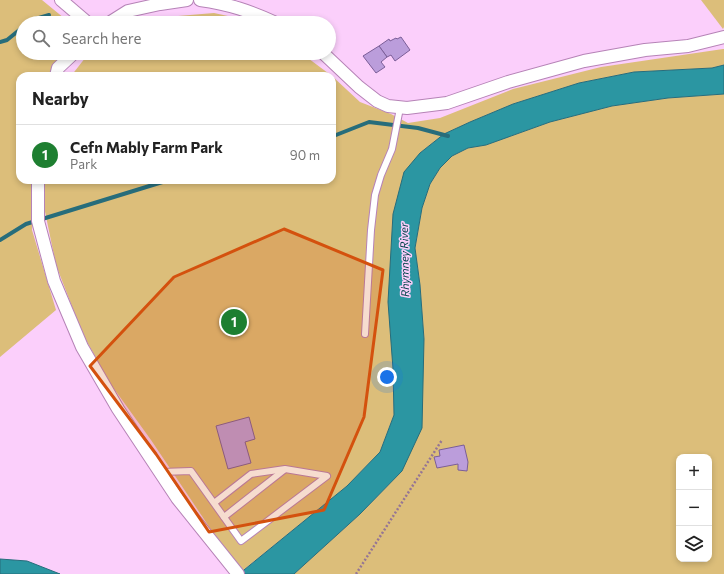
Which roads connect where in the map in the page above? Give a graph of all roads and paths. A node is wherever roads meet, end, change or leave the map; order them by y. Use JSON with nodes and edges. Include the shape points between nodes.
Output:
{"nodes":[{"id":1,"x":61,"y":0,"type":"edge"},
{"id":2,"x":187,"y":0,"type":"edge"},
{"id":3,"x":200,"y":0,"type":"edge"},
{"id":4,"x":80,"y":16,"type":"edge"},
{"id":5,"x":120,"y":16,"type":"edge"},
{"id":6,"x":261,"y":16,"type":"edge"},
{"id":7,"x":724,"y":37,"type":"edge"},
{"id":8,"x":67,"y":60,"type":"edge"},
{"id":9,"x":330,"y":60,"type":"edge"},
{"id":10,"x":57,"y":72,"type":"edge"},
{"id":11,"x":400,"y":108,"type":"junction"},
{"id":12,"x":38,"y":184,"type":"edge"},
{"id":13,"x":365,"y":334,"type":"dead end"},
{"id":14,"x":442,"y":440,"type":"dead end"},
{"id":15,"x":285,"y":469,"type":"junction"},
{"id":16,"x":161,"y":472,"type":"junction"},
{"id":17,"x":214,"y":502,"type":"junction"},
{"id":18,"x":224,"y":517,"type":"junction"},
{"id":19,"x":236,"y":572,"type":"edge"},
{"id":20,"x":356,"y":574,"type":"edge"}],
"edges":[{"from":1,"to":4,"type":"street"},
{"from":2,"to":5,"type":"street","via":[[128,11]]},
{"from":3,"to":6,"type":"street","via":[[223,3]]},
{"from":7,"to":11,"type":"street","via":[[688,46],[646,50],[584,61],[508,82],[447,103]]},
{"from":8,"to":10,"type":"street"},
{"from":9,"to":11,"type":"street","via":[[377,101]]},
{"from":11,"to":13,"type":"lane","via":[[392,150],[380,175],[375,195]]},
{"from":12,"to":16,"type":"street","via":[[38,221],[54,281],[82,347],[118,409]]},
{"from":14,"to":20,"type":"path"},
{"from":15,"to":17,"type":"lane","via":[[251,474]]},
{"from":15,"to":18,"type":"lane"},
{"from":15,"to":18,"type":"lane","via":[[327,476],[241,541]]},
{"from":16,"to":17,"type":"lane","via":[[191,471]]},
{"from":16,"to":19,"type":"street","via":[[177,498]]},
{"from":17,"to":18,"type":"lane"}]}
